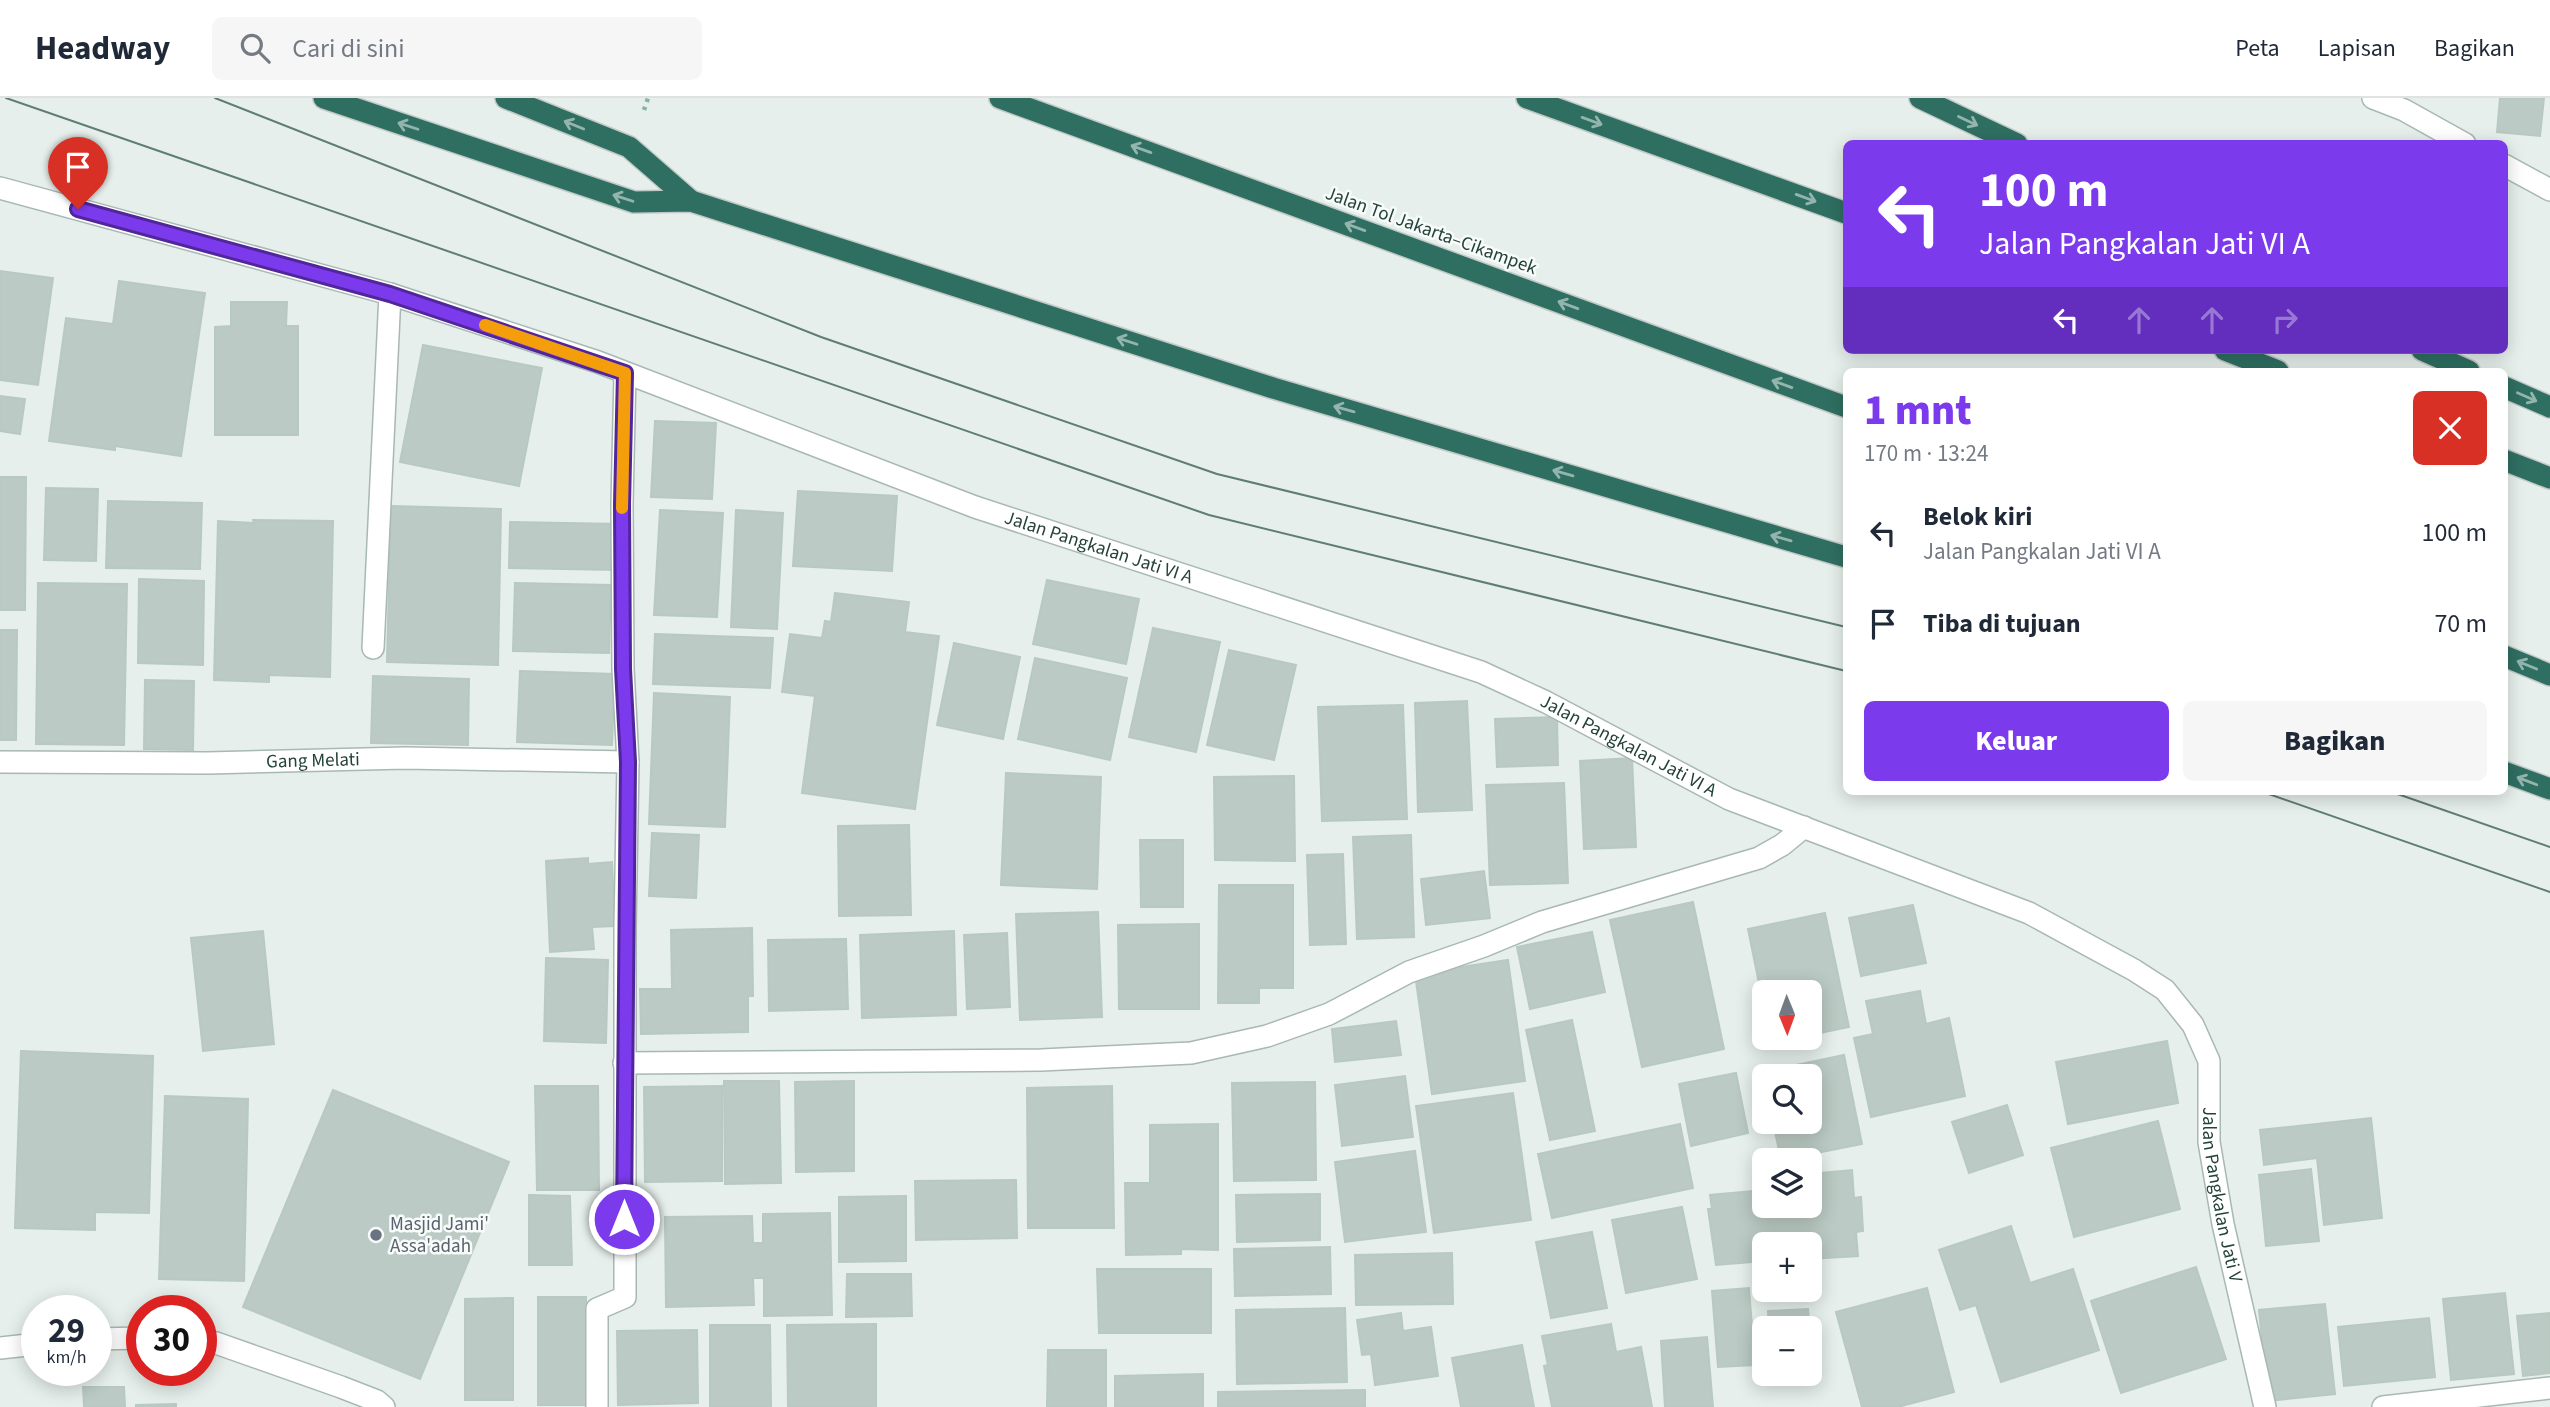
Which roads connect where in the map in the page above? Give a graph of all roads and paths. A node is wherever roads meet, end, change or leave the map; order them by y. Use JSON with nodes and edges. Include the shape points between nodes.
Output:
{"nodes":[{"id":1,"x":324,"y":98,"type":"edge"},
{"id":2,"x":506,"y":98,"type":"edge"},
{"id":3,"x":1000,"y":98,"type":"edge"},
{"id":4,"x":1527,"y":98,"type":"edge"},
{"id":5,"x":1920,"y":98,"type":"edge"},
{"id":6,"x":2373,"y":98,"type":"edge"},
{"id":7,"x":2009,"y":140,"type":"edge"},
{"id":8,"x":2458,"y":140,"type":"edge"},
{"id":9,"x":2508,"y":167,"type":"edge"},
{"id":10,"x":0,"y":188,"type":"edge"},
{"id":11,"x":2550,"y":190,"type":"edge"},
{"id":12,"x":691,"y":201,"type":"junction"},
{"id":13,"x":1843,"y":212,"type":"edge"},
{"id":14,"x":390,"y":294,"type":"junction"},
{"id":15,"x":2235,"y":354,"type":"edge"},
{"id":16,"x":2432,"y":354,"type":"edge"},
{"id":17,"x":2270,"y":368,"type":"edge"},
{"id":18,"x":2462,"y":368,"type":"edge"},
{"id":19,"x":625,"y":373,"type":"junction"},
{"id":20,"x":2508,"y":389,"type":"edge"},
{"id":21,"x":1843,"y":406,"type":"edge"},
{"id":22,"x":2550,"y":407,"type":"edge"},
{"id":23,"x":2508,"y":462,"type":"edge"},
{"id":24,"x":2550,"y":478,"type":"edge"},
{"id":25,"x":1843,"y":556,"type":"edge"},
{"id":26,"x":373,"y":648,"type":"dead end"},
{"id":27,"x":2508,"y":658,"type":"edge"},
{"id":28,"x":2550,"y":675,"type":"edge"},
{"id":29,"x":0,"y":762,"type":"edge"},
{"id":30,"x":628,"y":762,"type":"junction"},
{"id":31,"x":2508,"y":773,"type":"edge"},
{"id":32,"x":2550,"y":789,"type":"edge"},
{"id":33,"x":1804,"y":827,"type":"junction"},
{"id":34,"x":2165,"y":990,"type":"joint"},
{"id":35,"x":624,"y":1063,"type":"junction"},
{"id":36,"x":217,"y":1343,"type":"edge"},
{"id":37,"x":21,"y":1346,"type":"edge"},
{"id":38,"x":0,"y":1348,"type":"edge"},
{"id":39,"x":2550,"y":1388,"type":"edge"},
{"id":40,"x":384,"y":1407,"type":"edge"},
{"id":41,"x":597,"y":1407,"type":"edge"},
{"id":42,"x":2265,"y":1407,"type":"edge"},
{"id":43,"x":2383,"y":1407,"type":"edge"}],
"edges":[{"from":12,"to":1,"type":"highway","one_way":true,"via":[[634,202]]},
{"from":12,"to":2,"type":"highway","one_way":true,"via":[[629,146]]},
{"from":21,"to":3,"type":"highway","name":"Jalan Tol Jakarta–Cikampek","one_way":true},
{"from":4,"to":13,"type":"highway","one_way":true},
{"from":5,"to":7,"type":"highway","one_way":true},
{"from":6,"to":8,"type":"street"},
{"from":9,"to":11,"type":"street"},
{"from":10,"to":14,"type":"street","name":"Jalan Pangkalan Jati VI A"},
{"from":25,"to":12,"type":"highway","one_way":true,"via":[[1273,388]]},
{"from":14,"to":19,"type":"street","name":"Jalan Pangkalan Jati VI A"},
{"from":14,"to":26,"type":"street"},
{"from":15,"to":17,"type":"highway"},
{"from":16,"to":18,"type":"highway"},
{"from":19,"to":30,"type":"street","via":[[622,587]]},
{"from":19,"to":33,"type":"street","name":"Jalan Pangkalan Jati VI A","via":[[975,507],[1481,672],[1729,799]]},
{"from":20,"to":22,"type":"highway","one_way":true},
{"from":23,"to":24,"type":"highway"},
{"from":28,"to":27,"type":"highway","one_way":true},
{"from":29,"to":30,"type":"street","name":"Gang Melati","via":[[405,758]]},
{"from":30,"to":35,"type":"street"},
{"from":32,"to":31,"type":"highway","one_way":true},
{"from":33,"to":34,"type":"street","name":"Jalan Pangkalan Jati VI A","via":[[2029,913]]},
{"from":33,"to":35,"type":"street","via":[[1759,858],[1542,922],[1409,972],[1329,1014],[1267,1036],[1191,1053],[1041,1060]]},
{"from":34,"to":42,"type":"street","name":"Jalan Pangkalan Jati V","via":[[2193,1025],[2209,1061],[2210,1142],[2223,1224]]},
{"from":35,"to":41,"type":"street","via":[[625,1297],[597,1309]]},
{"from":36,"to":40,"type":"street"},
{"from":37,"to":38,"type":"street"},
{"from":39,"to":43,"type":"street"}]}
